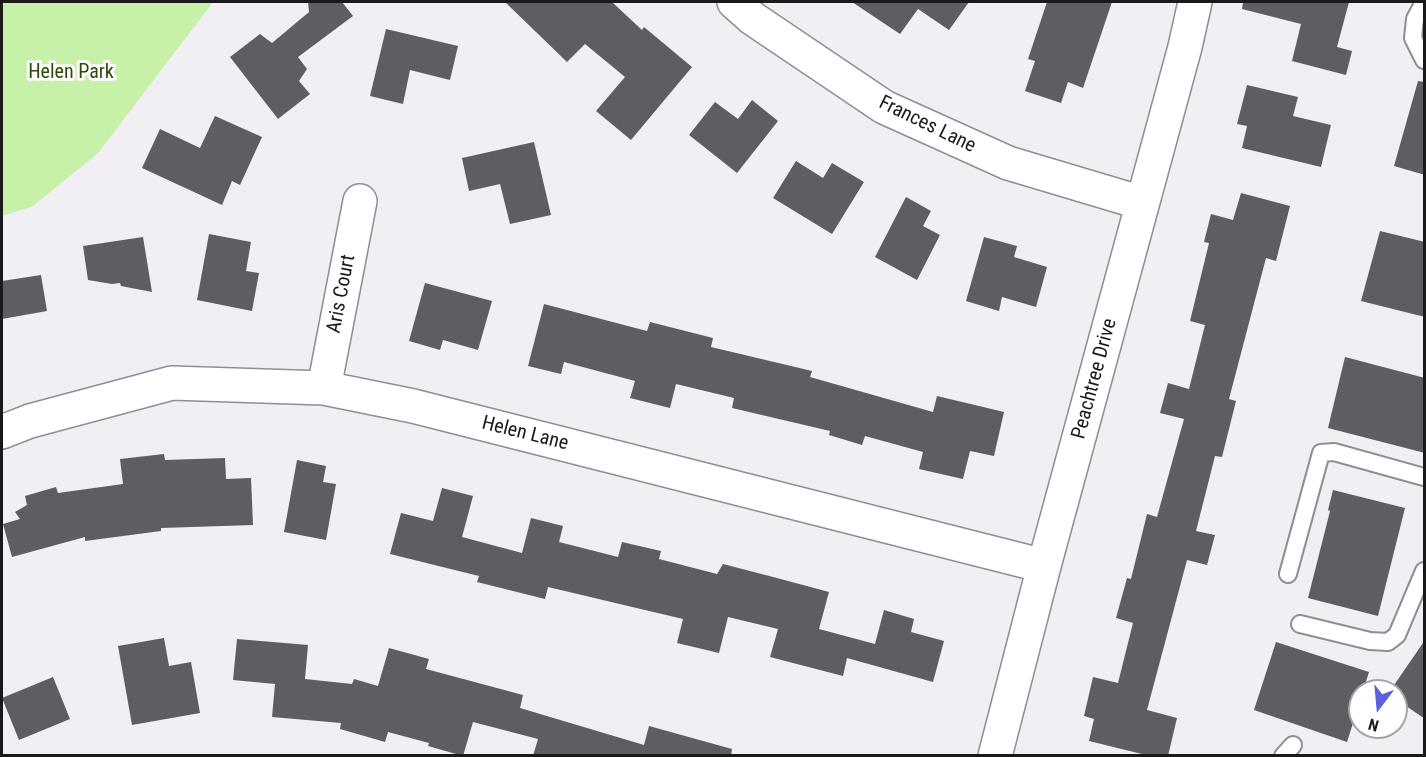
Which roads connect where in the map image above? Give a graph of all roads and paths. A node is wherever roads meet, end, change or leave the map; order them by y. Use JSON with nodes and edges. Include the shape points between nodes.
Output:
{"nodes":[{"id":1,"x":734,"y":2,"type":"edge"},
{"id":2,"x":1195,"y":2,"type":"edge"},
{"id":3,"x":1425,"y":2,"type":"edge"},
{"id":4,"x":1425,"y":60,"type":"edge"},
{"id":5,"x":360,"y":201,"type":"dead end"},
{"id":6,"x":1142,"y":203,"type":"junction"},
{"id":7,"x":324,"y":388,"type":"junction"},
{"id":8,"x":2,"y":432,"type":"edge"},
{"id":9,"x":1425,"y":477,"type":"edge"},
{"id":10,"x":1044,"y":566,"type":"junction"},
{"id":11,"x":1425,"y":570,"type":"edge"},
{"id":12,"x":1288,"y":574,"type":"dead end"},
{"id":13,"x":1299,"y":624,"type":"dead end"},
{"id":14,"x":995,"y":756,"type":"edge"}],
"edges":[{"from":1,"to":6,"type":"street","name":"Frances Lane","via":[[884,107],[1008,163]]},
{"from":2,"to":6,"type":"street","name":"Peachtree Drive"},
{"from":3,"to":4,"type":"lane","via":[[1415,20],[1413,38]]},
{"from":5,"to":7,"type":"street","name":"Aris Court"},
{"from":6,"to":10,"type":"street","name":"Peachtree Drive"},
{"from":7,"to":8,"type":"street","name":"Helen Lane","via":[[172,384]]},
{"from":7,"to":10,"type":"street","name":"Helen Lane","via":[[413,406]]},
{"from":9,"to":12,"type":"lane","via":[[1334,452],[1321,453]]},
{"from":10,"to":14,"type":"street","name":"Peachtree Drive"},
{"from":11,"to":13,"type":"lane","via":[[1397,635],[1388,642]]}]}
